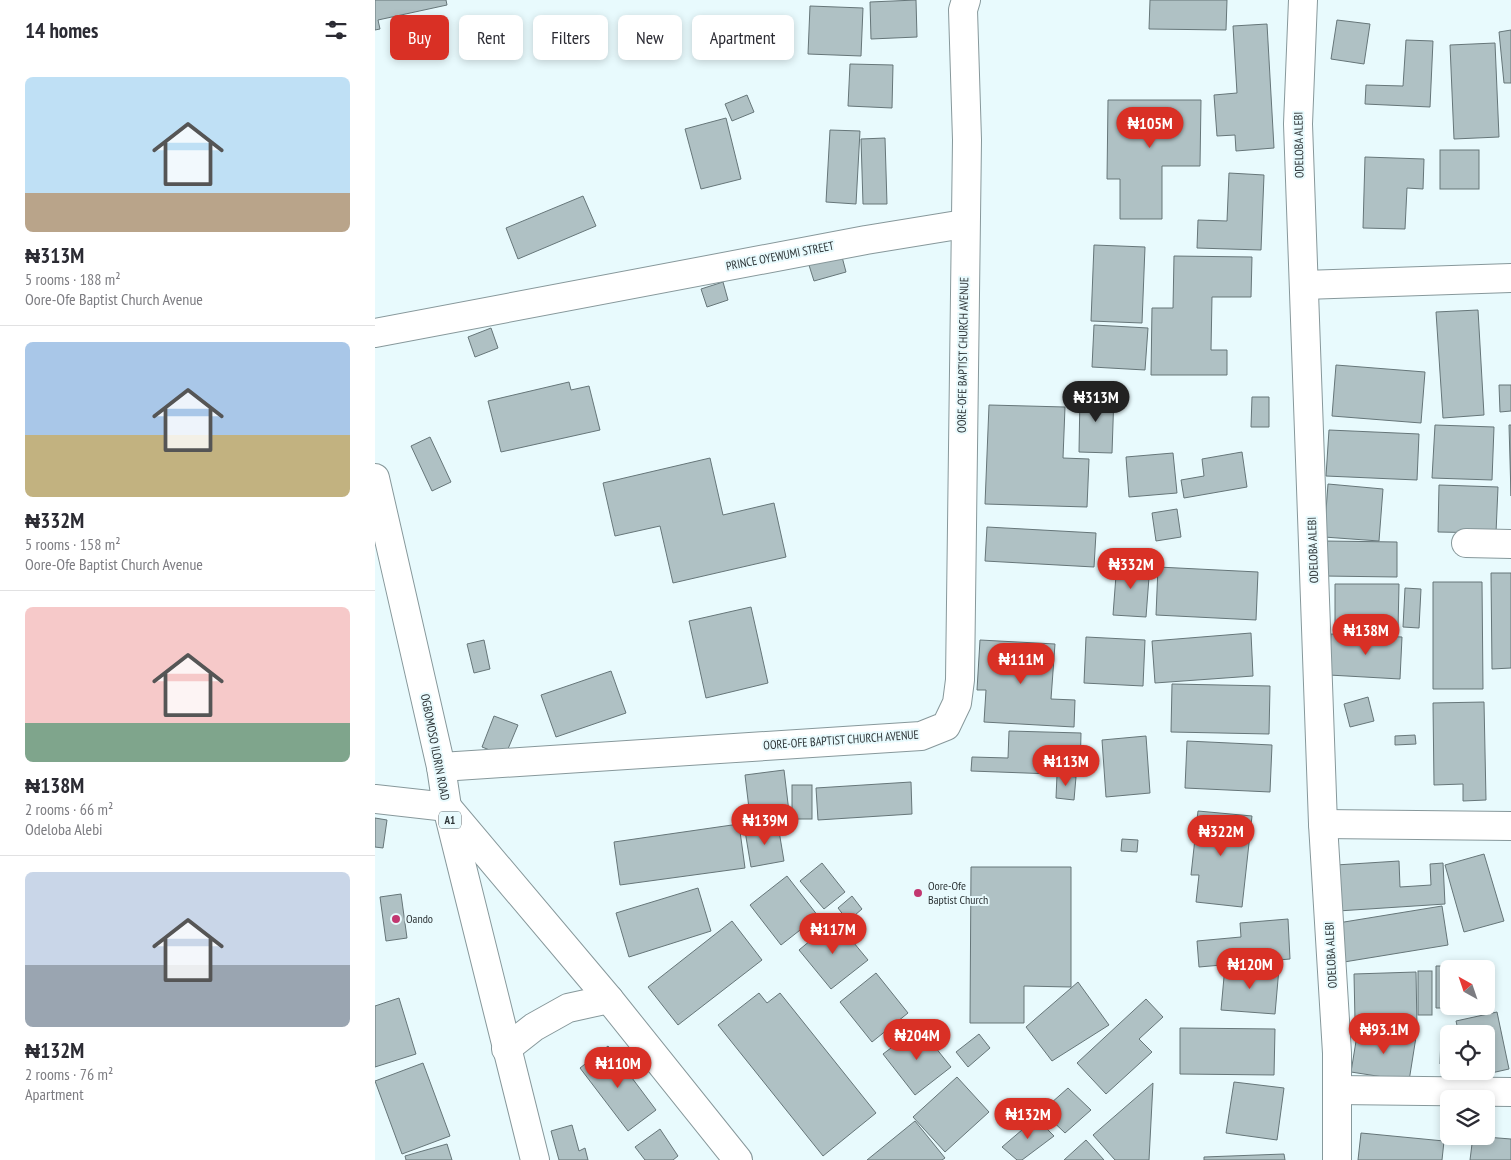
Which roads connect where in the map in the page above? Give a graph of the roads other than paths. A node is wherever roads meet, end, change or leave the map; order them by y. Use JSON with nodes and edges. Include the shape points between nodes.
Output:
{"nodes":[{"id":1,"x":966,"y":0,"type":"edge"},
{"id":2,"x":1303,"y":0,"type":"edge"},
{"id":3,"x":964,"y":224,"type":"junction"},
{"id":4,"x":1511,"y":278,"type":"edge"},
{"id":5,"x":1304,"y":285,"type":"junction"},
{"id":6,"x":375,"y":333,"type":"edge"},
{"id":7,"x":375,"y":478,"type":"edge"},
{"id":8,"x":1465,"y":543,"type":"dead end"},
{"id":9,"x":1511,"y":544,"type":"edge"},
{"id":10,"x":441,"y":767,"type":"junction"},
{"id":11,"x":375,"y":799,"type":"edge"},
{"id":12,"x":447,"y":807,"type":"junction"},
{"id":13,"x":1323,"y":824,"type":"junction"},
{"id":14,"x":1511,"y":826,"type":"edge"},
{"id":15,"x":609,"y":999,"type":"junction"},
{"id":16,"x":506,"y":1049,"type":"junction"},
{"id":17,"x":1337,"y":1090,"type":"junction"},
{"id":18,"x":1511,"y":1092,"type":"edge"},
{"id":19,"x":535,"y":1160,"type":"edge"},
{"id":20,"x":738,"y":1160,"type":"edge"},
{"id":21,"x":1337,"y":1160,"type":"edge"}],
"edges":[{"from":1,"to":3,"type":"main road","via":[[963,10],[967,140]]},
{"from":2,"to":5,"type":"main road","name":"ODELOBA ALEBI","via":[[1298,124]]},
{"from":3,"to":6,"type":"main road","name":"PRINCE OYEWUMI STREET"},
{"from":3,"to":10,"type":"main road","name":"OORE-OFE BAPTIST CHURCH AVENUE","via":[[959,680],[957,703],[946,726],[921,736]]},
{"from":4,"to":5,"type":"main road"},
{"from":5,"to":13,"type":"main road","name":"ODELOBA ALEBI"},
{"from":7,"to":10,"type":"main road","name":"OGBOMOSO ILORIN ROAD","number":"A1"},
{"from":8,"to":9,"type":"main road"},
{"from":10,"to":12,"type":"main road","name":"OGBOMOSO ILORIN ROAD","number":"A1"},
{"from":11,"to":12,"type":"main road"},
{"from":12,"to":15,"type":"main road"},
{"from":12,"to":16,"type":"main road","name":"OGBOMOSO ILORIN ROAD","number":"A1"},
{"from":13,"to":14,"type":"main road"},
{"from":13,"to":17,"type":"main road","name":"ODELOBA ALEBI"},
{"from":15,"to":16,"type":"main road","via":[[569,1008],[534,1026]]},
{"from":15,"to":20,"type":"main road"},
{"from":16,"to":19,"type":"main road","name":"OGBOMOSO ILORIN ROAD","number":"A1"},
{"from":17,"to":18,"type":"main road"},
{"from":17,"to":21,"type":"main road","name":"ODELOBA ALEBI"}]}
